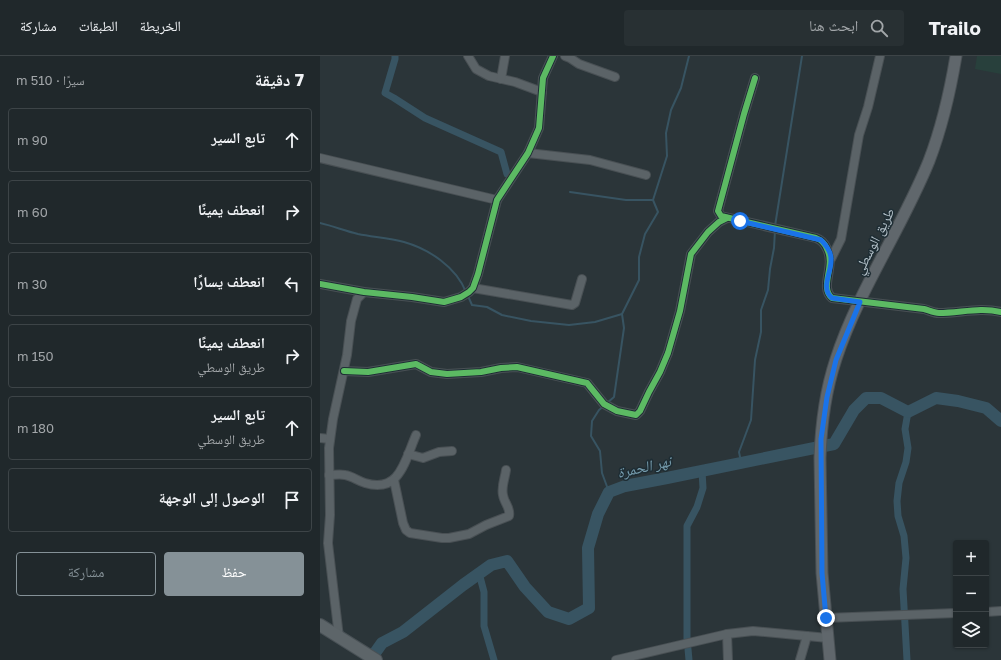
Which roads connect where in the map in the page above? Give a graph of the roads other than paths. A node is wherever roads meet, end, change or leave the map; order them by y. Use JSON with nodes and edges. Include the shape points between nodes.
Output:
{"nodes":[{"id":1,"x":468,"y":56,"type":"edge"},
{"id":2,"x":505,"y":56,"type":"edge"},
{"id":3,"x":553,"y":56,"type":"edge"},
{"id":4,"x":565,"y":56,"type":"edge"},
{"id":5,"x":880,"y":56,"type":"edge"},
{"id":6,"x":956,"y":56,"type":"edge"},
{"id":7,"x":615,"y":77,"type":"dead end"},
{"id":8,"x":755,"y":78,"type":"dead end"},
{"id":9,"x":501,"y":79,"type":"junction"},
{"id":10,"x":542,"y":92,"type":"junction"},
{"id":11,"x":528,"y":153,"type":"junction"},
{"id":12,"x":320,"y":158,"type":"edge"},
{"id":13,"x":646,"y":175,"type":"dead end"},
{"id":14,"x":497,"y":200,"type":"junction"},
{"id":15,"x":728,"y":218,"type":"junction"},
{"id":16,"x":831,"y":259,"type":"junction"},
{"id":17,"x":582,"y":279,"type":"dead end"},
{"id":18,"x":320,"y":284,"type":"edge"},
{"id":19,"x":471,"y":290,"type":"junction"},
{"id":20,"x":364,"y":292,"type":"junction"},
{"id":21,"x":860,"y":302,"type":"junction"},
{"id":22,"x":1001,"y":312,"type":"edge"},
{"id":23,"x":344,"y":371,"type":"junction"},
{"id":24,"x":416,"y":435,"type":"dead end"},
{"id":25,"x":320,"y":438,"type":"edge"},
{"id":26,"x":330,"y":439,"type":"junction"},
{"id":27,"x":452,"y":451,"type":"dead end"},
{"id":28,"x":408,"y":454,"type":"junction"},
{"id":29,"x":506,"y":470,"type":"dead end"},
{"id":30,"x":329,"y":475,"type":"junction"},
{"id":31,"x":394,"y":480,"type":"junction"},
{"id":32,"x":1001,"y":611,"type":"edge"},
{"id":33,"x":989,"y":612,"type":"edge"},
{"id":34,"x":953,"y":613,"type":"edge"},
{"id":35,"x":826,"y":618,"type":"junction"},
{"id":36,"x":320,"y":625,"type":"edge"},
{"id":37,"x":320,"y":634,"type":"edge"},
{"id":38,"x":727,"y":634,"type":"junction"},
{"id":39,"x":806,"y":636,"type":"junction"},
{"id":40,"x":339,"y":637,"type":"junction"},
{"id":41,"x":828,"y":638,"type":"junction"},
{"id":42,"x":369,"y":659,"type":"edge"},
{"id":43,"x":617,"y":660,"type":"edge"},
{"id":44,"x":728,"y":660,"type":"edge"},
{"id":45,"x":800,"y":660,"type":"edge"},
{"id":46,"x":830,"y":660,"type":"edge"}],
"edges":[{"from":1,"to":9,"type":"street","via":[[476,69]]},
{"from":2,"to":9,"type":"street"},
{"from":3,"to":10,"type":"street","via":[[543,78]]},
{"from":4,"to":7,"type":"street"},
{"from":5,"to":16,"type":"street","via":[[859,135],[841,240]]},
{"from":6,"to":21,"type":"main road","name":"طريق الوسطي","via":[[944,117],[928,163]]},
{"from":8,"to":15,"type":"street","via":[[718,211],[721,216]]},
{"from":9,"to":10,"type":"street"},
{"from":10,"to":11,"type":"street","via":[[540,128]]},
{"from":11,"to":13,"type":"street","via":[[590,160]]},
{"from":11,"to":14,"type":"street"},
{"from":12,"to":14,"type":"street"},
{"from":14,"to":19,"type":"street"},
{"from":15,"to":16,"type":"street","via":[[821,240]]},
{"from":15,"to":23,"type":"street","via":[[708,232],[691,254],[680,312],[664,365],[640,411],[634,415],[620,412],[604,404],[588,383],[518,367],[447,374],[431,372],[416,364],[368,372]]},
{"from":16,"to":21,"type":"street","via":[[826,287],[829,296]]},
{"from":17,"to":19,"type":"street","via":[[575,303],[572,305]]},
{"from":18,"to":20,"type":"street"},
{"from":19,"to":20,"type":"street","via":[[461,297],[444,302]]},
{"from":20,"to":23,"type":"street","via":[[357,299],[351,321]]},
{"from":21,"to":22,"type":"street","via":[[924,309],[937,313],[971,310]]},
{"from":21,"to":35,"type":"main road","name":"طريق الوسطي","via":[[836,360],[821,439],[822,573]]},
{"from":23,"to":26,"type":"street"},
{"from":24,"to":28,"type":"street"},
{"from":25,"to":26,"type":"street"},
{"from":26,"to":30,"type":"street"},
{"from":27,"to":28,"type":"street","via":[[422,458]]},
{"from":28,"to":31,"type":"street","via":[[399,475]]},
{"from":29,"to":31,"type":"street","via":[[502,492],[509,516],[469,534],[449,538],[415,534],[406,530]]},
{"from":30,"to":31,"type":"street","via":[[343,474],[377,485]]},
{"from":30,"to":40,"type":"street","via":[[328,543]]},
{"from":32,"to":33,"type":"street"},
{"from":34,"to":35,"type":"street"},
{"from":35,"to":41,"type":"main road"},
{"from":36,"to":40,"type":"main road"},
{"from":37,"to":42,"type":"main road"},
{"from":38,"to":39,"type":"street","via":[[753,631]]},
{"from":38,"to":43,"type":"street"},
{"from":38,"to":44,"type":"street"},
{"from":39,"to":41,"type":"street"},
{"from":39,"to":45,"type":"street"},
{"from":40,"to":42,"type":"main road"},
{"from":41,"to":46,"type":"main road"}]}
